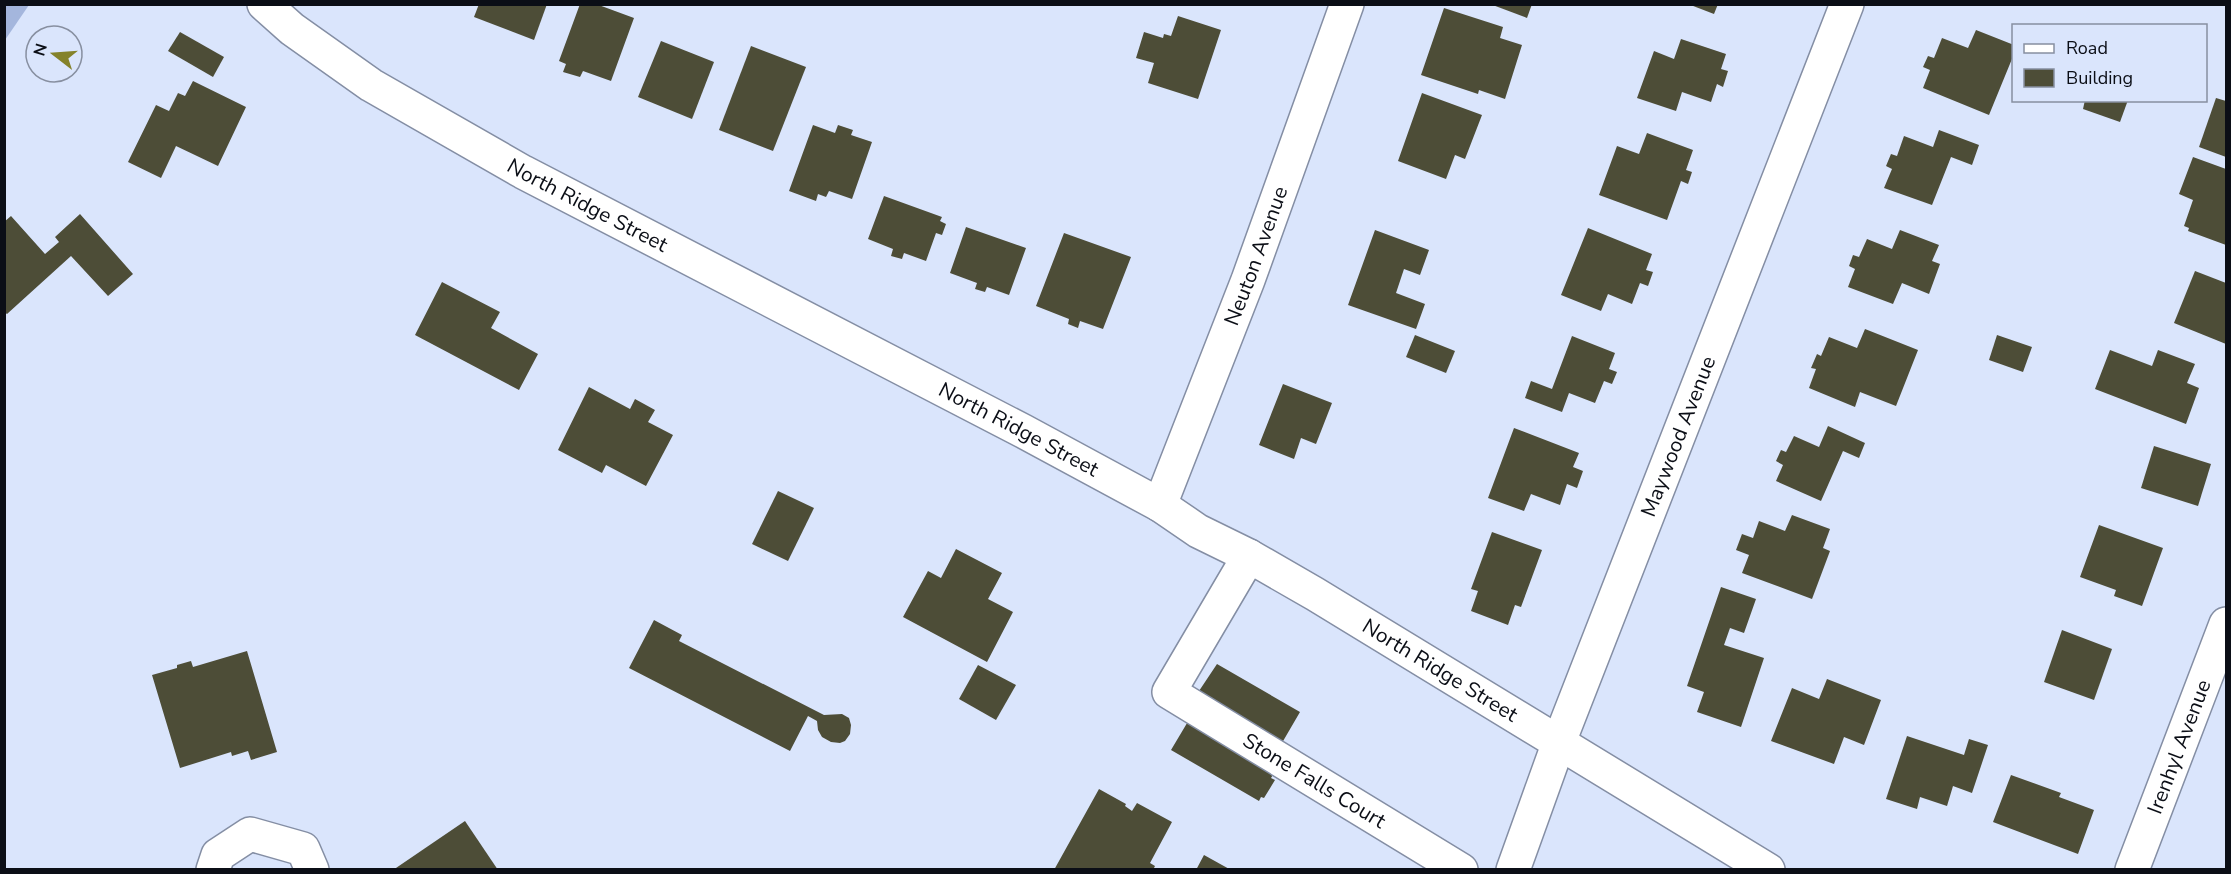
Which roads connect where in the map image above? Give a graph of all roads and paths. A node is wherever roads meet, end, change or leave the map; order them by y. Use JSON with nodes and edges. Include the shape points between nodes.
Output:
{"nodes":[{"id":1,"x":264,"y":4,"type":"edge"},
{"id":2,"x":1347,"y":4,"type":"edge"},
{"id":3,"x":1847,"y":4,"type":"edge"},
{"id":4,"x":1160,"y":505,"type":"junction"},
{"id":5,"x":1249,"y":556,"type":"junction"},
{"id":6,"x":2226,"y":624,"type":"edge"},
{"id":7,"x":1559,"y":742,"type":"junction"},
{"id":8,"x":213,"y":870,"type":"edge"},
{"id":9,"x":312,"y":870,"type":"edge"},
{"id":10,"x":1461,"y":870,"type":"edge"},
{"id":11,"x":1513,"y":870,"type":"edge"},
{"id":12,"x":1768,"y":870,"type":"edge"},
{"id":13,"x":2132,"y":870,"type":"edge"}],
"edges":[{"from":1,"to":4,"type":"street","name":"North Ridge Street","via":[[292,29],[371,85],[513,166]]},
{"from":2,"to":4,"type":"street","name":"Neuton Avenue","via":[[1248,280]]},
{"from":3,"to":7,"type":"street","name":"Maywood Avenue"},
{"from":4,"to":5,"type":"street","name":"North Ridge Street","via":[[1198,531]]},
{"from":5,"to":7,"type":"street","name":"North Ridge Street"},
{"from":5,"to":10,"type":"street","name":"Stone Falls Court","via":[[1169,692]]},
{"from":6,"to":13,"type":"street","name":"Irenhyl Avenue"},
{"from":7,"to":11,"type":"street","name":"Maywood Avenue"},
{"from":7,"to":12,"type":"street","name":"North Ridge Street"},
{"from":8,"to":9,"type":"street","via":[[218,855],[250,834],[303,849]]}]}
